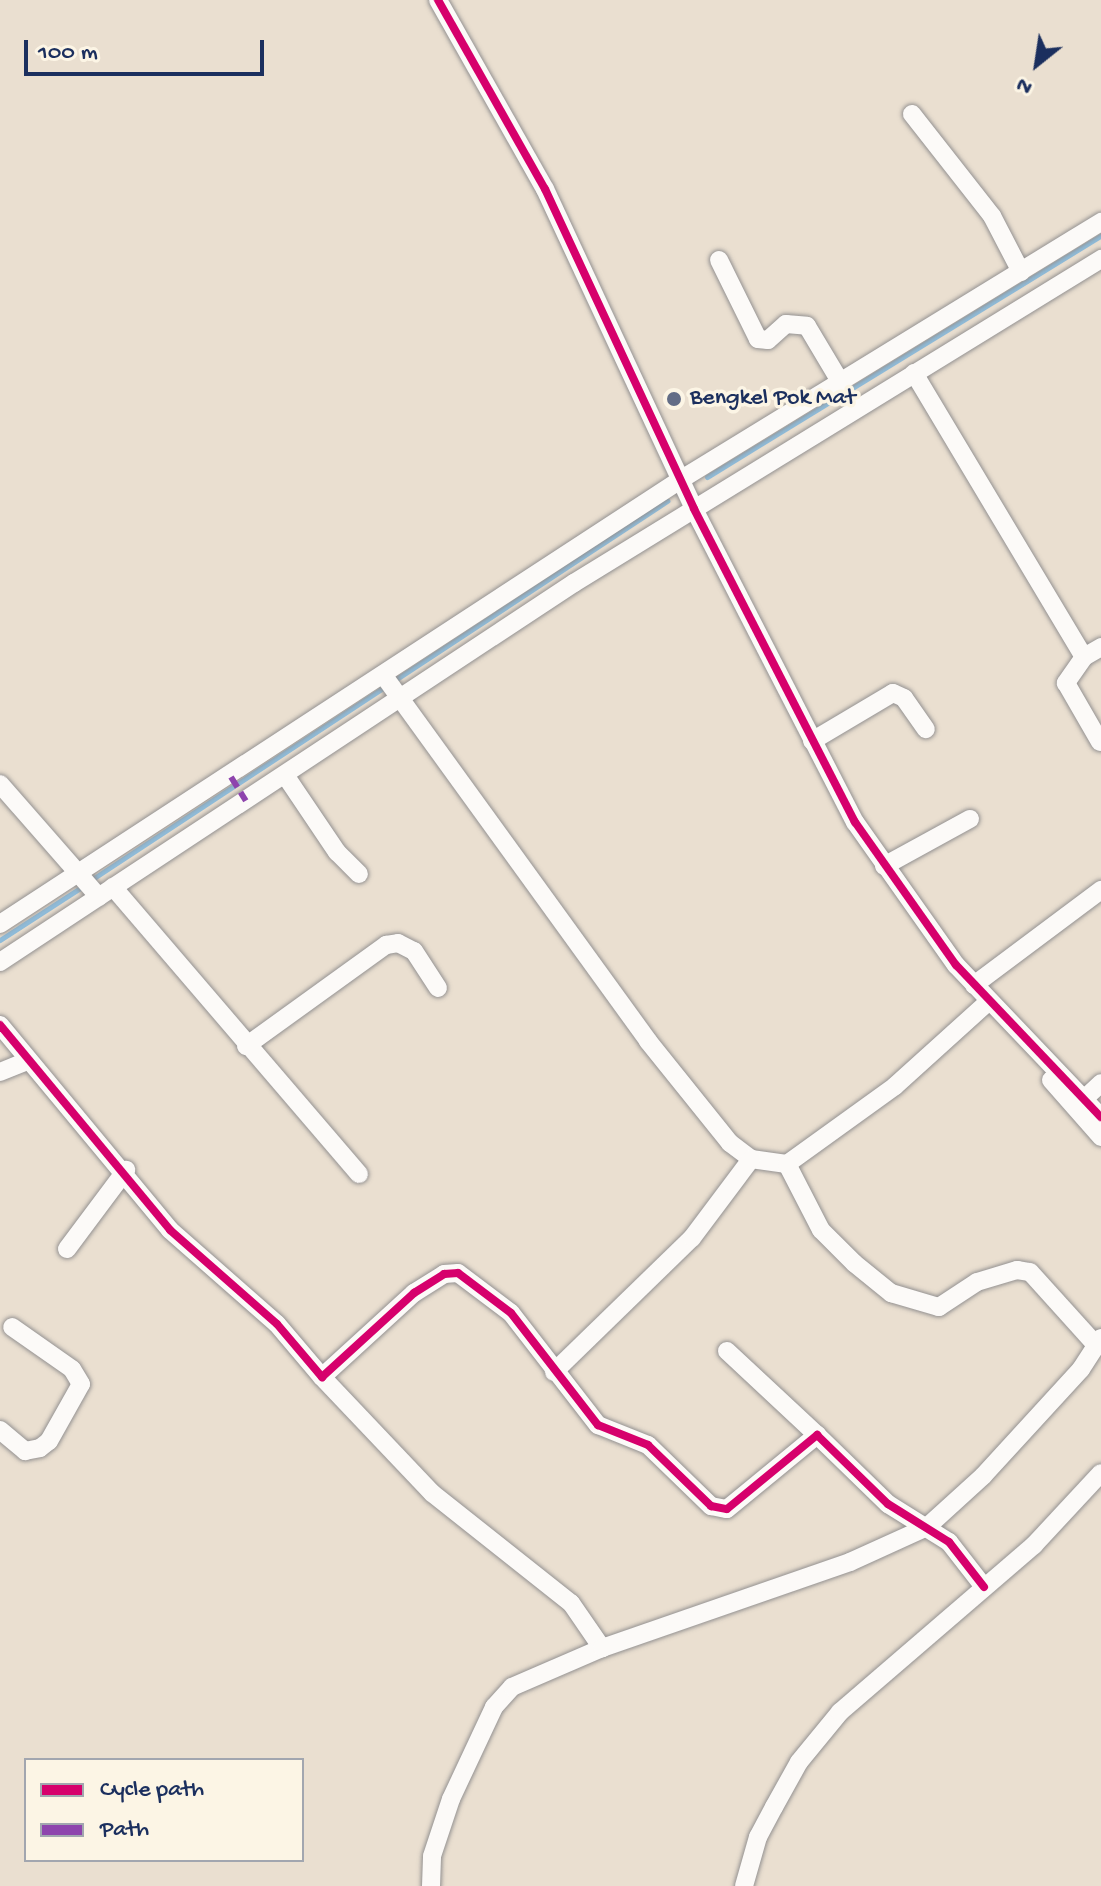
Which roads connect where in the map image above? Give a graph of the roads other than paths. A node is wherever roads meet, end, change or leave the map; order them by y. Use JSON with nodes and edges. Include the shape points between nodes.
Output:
{"nodes":[{"id":1,"x":438,"y":0,"type":"edge"},
{"id":2,"x":912,"y":114,"type":"dead end"},
{"id":3,"x":1101,"y":222,"type":"edge"},
{"id":4,"x":1057,"y":252,"type":"junction"},
{"id":5,"x":1101,"y":259,"type":"edge"},
{"id":6,"x":719,"y":260,"type":"dead end"},
{"id":7,"x":1021,"y":272,"type":"junction"},
{"id":8,"x":1071,"y":275,"type":"junction"},
{"id":9,"x":914,"y":373,"type":"junction"},
{"id":10,"x":841,"y":383,"type":"junction"},
{"id":11,"x":680,"y":480,"type":"junction"},
{"id":12,"x":694,"y":509,"type":"junction"},
{"id":13,"x":1093,"y":652,"type":"edge"},
{"id":14,"x":392,"y":687,"type":"junction"},
{"id":15,"x":926,"y":729,"type":"dead end"},
{"id":16,"x":812,"y":741,"type":"junction"},
{"id":17,"x":1100,"y":742,"type":"edge"},
{"id":18,"x":285,"y":775,"type":"junction"},
{"id":19,"x":0,"y":784,"type":"edge"},
{"id":20,"x":970,"y":819,"type":"dead end"},
{"id":21,"x":884,"y":866,"type":"junction"},
{"id":22,"x":359,"y":874,"type":"dead end"},
{"id":23,"x":96,"y":885,"type":"junction"},
{"id":24,"x":1101,"y":890,"type":"edge"},
{"id":25,"x":0,"y":924,"type":"edge"},
{"id":26,"x":0,"y":962,"type":"edge"},
{"id":27,"x":974,"y":985,"type":"junction"},
{"id":28,"x":438,"y":988,"type":"dead end"},
{"id":29,"x":992,"y":1005,"type":"junction"},
{"id":30,"x":0,"y":1025,"type":"edge"},
{"id":31,"x":246,"y":1046,"type":"junction"},
{"id":32,"x":29,"y":1060,"type":"junction"},
{"id":33,"x":0,"y":1072,"type":"edge"},
{"id":34,"x":1101,"y":1083,"type":"edge"},
{"id":35,"x":1084,"y":1099,"type":"junction"},
{"id":36,"x":1101,"y":1117,"type":"edge"},
{"id":37,"x":1101,"y":1137,"type":"edge"},
{"id":38,"x":751,"y":1159,"type":"junction"},
{"id":39,"x":787,"y":1164,"type":"junction"},
{"id":40,"x":126,"y":1170,"type":"junction"},
{"id":41,"x":359,"y":1174,"type":"dead end"},
{"id":42,"x":67,"y":1249,"type":"dead end"},
{"id":43,"x":12,"y":1327,"type":"dead end"},
{"id":44,"x":1098,"y":1341,"type":"edge"},
{"id":45,"x":727,"y":1351,"type":"dead end"},
{"id":46,"x":554,"y":1372,"type":"junction"},
{"id":47,"x":322,"y":1377,"type":"junction"},
{"id":48,"x":0,"y":1430,"type":"edge"},
{"id":49,"x":817,"y":1435,"type":"junction"},
{"id":50,"x":1100,"y":1473,"type":"edge"},
{"id":51,"x":927,"y":1527,"type":"junction"},
{"id":52,"x":984,"y":1587,"type":"junction"},
{"id":53,"x":602,"y":1648,"type":"junction"},
{"id":54,"x":431,"y":1886,"type":"edge"},
{"id":55,"x":744,"y":1886,"type":"edge"}],
"edges":[{"from":1,"to":11,"type":"street","via":[[545,189]]},
{"from":2,"to":7,"type":"street","via":[[992,216]]},
{"from":3,"to":4,"type":"street"},
{"from":4,"to":7,"type":"street"},
{"from":4,"to":8,"type":"street"},
{"from":5,"to":8,"type":"street"},
{"from":6,"to":10,"type":"street","via":[[758,339],[768,340],[786,324],[807,326]]},
{"from":7,"to":10,"type":"street"},
{"from":8,"to":9,"type":"street"},
{"from":9,"to":12,"type":"street"},
{"from":9,"to":13,"type":"street"},
{"from":10,"to":11,"type":"street"},
{"from":11,"to":12,"type":"street"},
{"from":11,"to":14,"type":"street"},
{"from":12,"to":14,"type":"street"},
{"from":12,"to":16,"type":"street"},
{"from":13,"to":17,"type":"street","via":[[1066,683]]},
{"from":14,"to":18,"type":"street"},
{"from":14,"to":23,"type":"street"},
{"from":14,"to":38,"type":"street","via":[[648,1041],[730,1143]]},
{"from":15,"to":16,"type":"street","via":[[904,698],[893,693]]},
{"from":16,"to":21,"type":"street"},
{"from":18,"to":22,"type":"street","via":[[337,852]]},
{"from":18,"to":23,"type":"street"},
{"from":19,"to":23,"type":"street"},
{"from":20,"to":21,"type":"street"},
{"from":21,"to":27,"type":"street"},
{"from":23,"to":25,"type":"street"},
{"from":23,"to":26,"type":"street"},
{"from":23,"to":31,"type":"street"},
{"from":24,"to":27,"type":"street"},
{"from":27,"to":29,"type":"street"},
{"from":28,"to":31,"type":"street","via":[[414,951],[398,943],[386,945]]},
{"from":29,"to":35,"type":"street"},
{"from":29,"to":37,"type":"street"},
{"from":29,"to":39,"type":"street","via":[[895,1086]]},
{"from":30,"to":32,"type":"street"},
{"from":31,"to":41,"type":"street"},
{"from":32,"to":33,"type":"street"},
{"from":32,"to":40,"type":"street"},
{"from":34,"to":35,"type":"street"},
{"from":35,"to":36,"type":"street"},
{"from":38,"to":39,"type":"street"},
{"from":38,"to":46,"type":"street","via":[[692,1238]]},
{"from":39,"to":44,"type":"street","via":[[821,1230],[891,1293],[939,1307],[977,1282],[1017,1270],[1030,1272]]},
{"from":40,"to":42,"type":"street"},
{"from":40,"to":47,"type":"street","via":[[170,1230],[277,1324]]},
{"from":43,"to":48,"type":"street","via":[[72,1369],[81,1384],[40,1448],[25,1451]]},
{"from":44,"to":51,"type":"street","via":[[1061,1391]]},
{"from":45,"to":49,"type":"street"},
{"from":46,"to":47,"type":"street","via":[[511,1313],[458,1273],[444,1274],[414,1293]]},
{"from":46,"to":49,"type":"street","via":[[598,1425],[648,1445],[719,1510]]},
{"from":47,"to":53,"type":"street","via":[[432,1493],[571,1603]]},
{"from":49,"to":51,"type":"street","via":[[888,1504]]},
{"from":50,"to":52,"type":"street","via":[[1034,1545]]},
{"from":51,"to":52,"type":"street","via":[[949,1542]]},
{"from":51,"to":53,"type":"street","via":[[850,1562]]},
{"from":52,"to":55,"type":"street","via":[[840,1712],[799,1762],[758,1837]]},
{"from":53,"to":54,"type":"street","via":[[512,1687],[494,1707],[441,1827]]}]}
